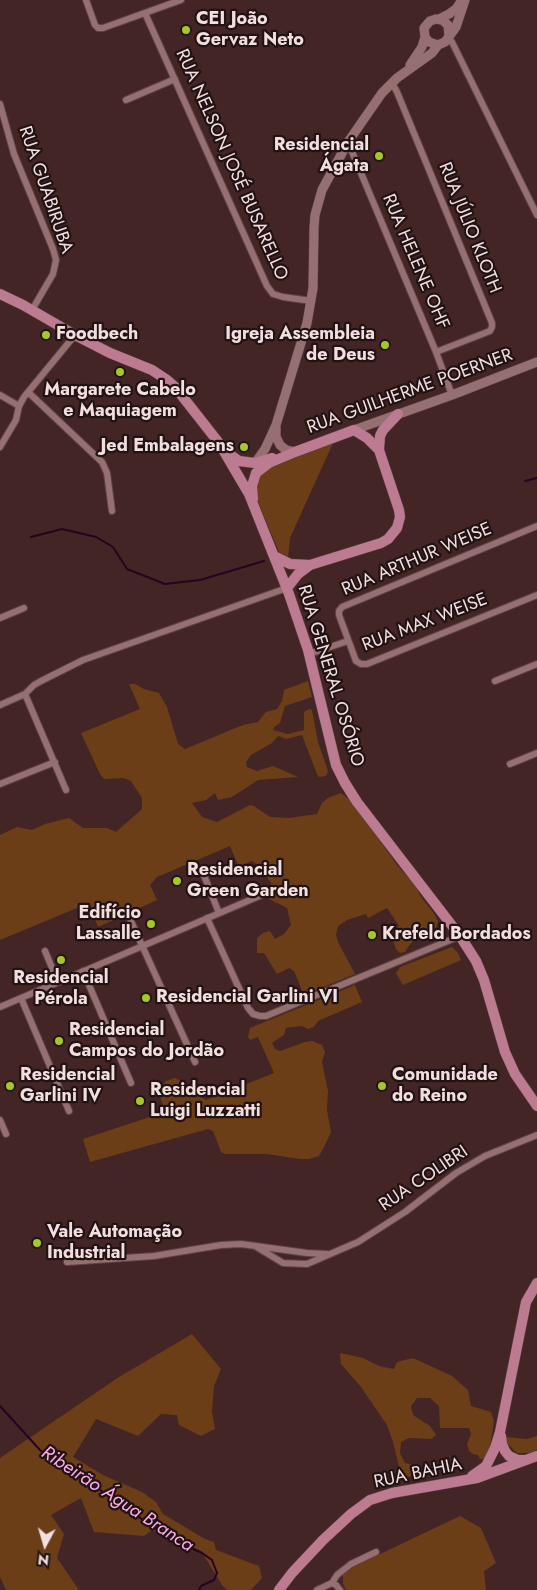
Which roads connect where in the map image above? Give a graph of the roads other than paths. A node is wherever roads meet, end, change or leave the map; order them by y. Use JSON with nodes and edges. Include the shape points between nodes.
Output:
{"nodes":[{"id":1,"x":86,"y":0,"type":"edge"},
{"id":2,"x":181,"y":0,"type":"edge"},
{"id":3,"x":464,"y":0,"type":"edge"},
{"id":4,"x":145,"y":12,"type":"junction"},
{"id":5,"x":439,"y":19,"type":"junction"},
{"id":6,"x":425,"y":37,"type":"junction"},
{"id":7,"x":448,"y":38,"type":"junction"},
{"id":8,"x":438,"y":45,"type":"junction"},
{"id":9,"x":405,"y":71,"type":"junction"},
{"id":10,"x":175,"y":79,"type":"junction"},
{"id":11,"x":392,"y":83,"type":"junction"},
{"id":12,"x":126,"y":100,"type":"dead end"},
{"id":13,"x":0,"y":104,"type":"edge"},
{"id":14,"x":348,"y":142,"type":"junction"},
{"id":15,"x":537,"y":215,"type":"edge"},
{"id":16,"x":0,"y":294,"type":"edge"},
{"id":17,"x":312,"y":301,"type":"junction"},
{"id":18,"x":32,"y":310,"type":"junction"},
{"id":19,"x":75,"y":335,"type":"junction"},
{"id":20,"x":436,"y":352,"type":"junction"},
{"id":21,"x":537,"y":362,"type":"edge"},
{"id":22,"x":28,"y":392,"type":"junction"},
{"id":23,"x":0,"y":395,"type":"edge"},
{"id":24,"x":452,"y":395,"type":"junction"},
{"id":25,"x":19,"y":406,"type":"junction"},
{"id":26,"x":398,"y":414,"type":"junction"},
{"id":27,"x":276,"y":425,"type":"junction"},
{"id":28,"x":354,"y":430,"type":"junction"},
{"id":29,"x":219,"y":444,"type":"junction"},
{"id":30,"x":0,"y":447,"type":"edge"},
{"id":31,"x":379,"y":450,"type":"junction"},
{"id":32,"x":295,"y":452,"type":"junction"},
{"id":33,"x":255,"y":463,"type":"junction"},
{"id":34,"x":249,"y":494,"type":"junction"},
{"id":35,"x":254,"y":505,"type":"junction"},
{"id":36,"x":112,"y":511,"type":"dead end"},
{"id":37,"x":537,"y":526,"type":"edge"},
{"id":38,"x":274,"y":556,"type":"junction"},
{"id":39,"x":310,"y":564,"type":"junction"},
{"id":40,"x":287,"y":588,"type":"junction"},
{"id":41,"x":537,"y":595,"type":"edge"},
{"id":42,"x":24,"y":608,"type":"dead end"},
{"id":43,"x":0,"y":618,"type":"edge"},
{"id":44,"x":348,"y":641,"type":"junction"},
{"id":45,"x":309,"y":654,"type":"junction"},
{"id":46,"x":537,"y":664,"type":"edge"},
{"id":47,"x":495,"y":681,"type":"dead end"},
{"id":48,"x":25,"y":694,"type":"junction"},
{"id":49,"x":0,"y":705,"type":"edge"},
{"id":50,"x":537,"y":753,"type":"edge"},
{"id":51,"x":55,"y":762,"type":"junction"},
{"id":52,"x":510,"y":764,"type":"dead end"},
{"id":53,"x":0,"y":784,"type":"edge"},
{"id":54,"x":66,"y":790,"type":"dead end"},
{"id":55,"x":201,"y":868,"type":"dead end"},
{"id":56,"x":264,"y":894,"type":"dead end"},
{"id":57,"x":219,"y":913,"type":"junction"},
{"id":58,"x":207,"y":918,"type":"junction"},
{"id":59,"x":130,"y":920,"type":"dead end"},
{"id":60,"x":460,"y":936,"type":"junction"},
{"id":61,"x":142,"y":946,"type":"junction"},
{"id":62,"x":45,"y":952,"type":"dead end"},
{"id":63,"x":83,"y":971,"type":"junction"},
{"id":64,"x":58,"y":982,"type":"junction"},
{"id":65,"x":21,"y":998,"type":"junction"},
{"id":66,"x":0,"y":1007,"type":"edge"},
{"id":67,"x":195,"y":1062,"type":"dead end"},
{"id":68,"x":131,"y":1083,"type":"dead end"},
{"id":69,"x":537,"y":1106,"type":"edge"},
{"id":70,"x":68,"y":1111,"type":"dead end"},
{"id":71,"x":0,"y":1120,"type":"edge"},
{"id":72,"x":6,"y":1134,"type":"dead end"},
{"id":73,"x":537,"y":1135,"type":"edge"},
{"id":74,"x":255,"y":1246,"type":"junction"},
{"id":75,"x":282,"y":1249,"type":"junction"},
{"id":76,"x":307,"y":1253,"type":"junction"},
{"id":77,"x":331,"y":1254,"type":"junction"},
{"id":78,"x":278,"y":1260,"type":"junction"},
{"id":79,"x":67,"y":1262,"type":"dead end"},
{"id":80,"x":307,"y":1264,"type":"junction"},
{"id":81,"x":537,"y":1283,"type":"edge"},
{"id":82,"x":500,"y":1432,"type":"junction"},
{"id":83,"x":533,"y":1458,"type":"edge"},
{"id":84,"x":460,"y":1482,"type":"junction"},
{"id":85,"x":376,"y":1552,"type":"dead end"},
{"id":86,"x":332,"y":1583,"type":"junction"},
{"id":87,"x":279,"y":1590,"type":"edge"},
{"id":88,"x":317,"y":1590,"type":"edge"},
{"id":89,"x":340,"y":1590,"type":"edge"}],
"edges":[{"from":1,"to":4,"type":"street","via":[[98,28]]},
{"from":2,"to":4,"type":"street"},
{"from":3,"to":5,"type":"main road"},
{"from":3,"to":7,"type":"main road","via":[[456,28]]},
{"from":4,"to":10,"type":"street","name":"RUA NELSON JOSÉ BUSARELLO"},
{"from":5,"to":6,"type":"main road","via":[[426,24]]},
{"from":5,"to":7,"type":"main road","via":[[448,25]]},
{"from":6,"to":8,"type":"main road"},
{"from":6,"to":9,"type":"main road"},
{"from":7,"to":8,"type":"main road"},
{"from":7,"to":15,"type":"street"},
{"from":8,"to":9,"type":"main road"},
{"from":9,"to":11,"type":"main road"},
{"from":10,"to":12,"type":"street"},
{"from":10,"to":17,"type":"street","name":"RUA NELSON JOSÉ BUSARELLO","via":[[267,286],[273,294]]},
{"from":11,"to":14,"type":"main road"},
{"from":11,"to":20,"type":"street","name":"RUA JÚLIO KLOTH","via":[[492,323],[490,331]]},
{"from":13,"to":18,"type":"street","name":"RUA GUABIRUBA","via":[[14,154],[56,260],[53,274]]},
{"from":14,"to":17,"type":"main road","via":[[318,204],[313,242]]},
{"from":14,"to":20,"type":"street","name":"RUA HELENE OHF"},
{"from":16,"to":18,"type":"main road","name":"RUA GENERAL OSÓRIO"},
{"from":17,"to":27,"type":"main road"},
{"from":18,"to":19,"type":"main road","name":"RUA GENERAL OSÓRIO"},
{"from":19,"to":22,"type":"street"},
{"from":19,"to":29,"type":"main road","name":"RUA GENERAL OSÓRIO","via":[[167,380]]},
{"from":20,"to":24,"type":"street","name":"RUA HELENE OHF"},
{"from":21,"to":24,"type":"main road","name":"RUA GUILHERME POERNER"},
{"from":22,"to":25,"type":"street"},
{"from":22,"to":36,"type":"street","via":[[102,462]]},
{"from":23,"to":25,"type":"street"},
{"from":24,"to":26,"type":"main road","name":"RUA GUILHERME POERNER"},
{"from":25,"to":30,"type":"street","via":[[16,420]]},
{"from":26,"to":28,"type":"main road","name":"RUA GUILHERME POERNER"},
{"from":26,"to":31,"type":"main road","via":[[383,430]]},
{"from":27,"to":32,"type":"main road","via":[[280,445]]},
{"from":27,"to":33,"type":"main road"},
{"from":28,"to":31,"type":"main road"},
{"from":28,"to":32,"type":"main road","name":"RUA GUILHERME POERNER"},
{"from":29,"to":33,"type":"main road","name":"RUA GENERAL OSÓRIO","via":[[240,461]]},
{"from":29,"to":34,"type":"main road","name":"RUA GENERAL OSÓRIO"},
{"from":31,"to":39,"type":"main road","via":[[399,510],[397,528],[381,543]]},
{"from":32,"to":33,"type":"main road"},
{"from":32,"to":35,"type":"main road","name":"RUA GENERAL OSÓRIO","via":[[269,463],[256,473],[252,486]]},
{"from":33,"to":34,"type":"main road","via":[[248,476]]},
{"from":34,"to":35,"type":"main road","name":"RUA GENERAL OSÓRIO"},
{"from":35,"to":38,"type":"main road","name":"RUA GENERAL OSÓRIO"},
{"from":37,"to":44,"type":"street","name":"RUA ARTHUR WEISE","via":[[342,607],[339,615]]},
{"from":38,"to":39,"type":"main road","via":[[290,564]]},
{"from":38,"to":40,"type":"main road","name":"RUA GENERAL OSÓRIO"},
{"from":39,"to":40,"type":"main road"},
{"from":40,"to":45,"type":"main road","name":"RUA GENERAL OSÓRIO"},
{"from":40,"to":48,"type":"street","via":[[83,660],[40,681]]},
{"from":41,"to":44,"type":"street","name":"RUA MAX WEISE","via":[[367,664],[356,661]]},
{"from":42,"to":43,"type":"street"},
{"from":44,"to":45,"type":"street","name":"RUA MAX WEISE"},
{"from":45,"to":60,"type":"main road","name":"RUA GENERAL OSÓRIO","via":[[328,737],[345,783]]},
{"from":46,"to":47,"type":"street"},
{"from":48,"to":49,"type":"street"},
{"from":48,"to":51,"type":"street"},
{"from":50,"to":52,"type":"street"},
{"from":51,"to":53,"type":"street"},
{"from":51,"to":54,"type":"street"},
{"from":55,"to":57,"type":"street"},
{"from":56,"to":57,"type":"street"},
{"from":57,"to":58,"type":"street"},
{"from":58,"to":60,"type":"street","via":[[248,1008],[260,1016]]},
{"from":58,"to":61,"type":"street"},
{"from":59,"to":61,"type":"street"},
{"from":60,"to":69,"type":"main road","name":"RUA GENERAL OSÓRIO","via":[[481,971],[509,1062]]},
{"from":61,"to":63,"type":"street"},
{"from":61,"to":67,"type":"street"},
{"from":62,"to":64,"type":"street"},
{"from":63,"to":64,"type":"street"},
{"from":63,"to":68,"type":"street"},
{"from":64,"to":65,"type":"street"},
{"from":65,"to":66,"type":"street"},
{"from":65,"to":70,"type":"street"},
{"from":71,"to":72,"type":"street"},
{"from":73,"to":77,"type":"street","name":"RUA COLIBRI","via":[[485,1156],[366,1237]]},
{"from":74,"to":75,"type":"street","name":"RUA COLIBRI"},
{"from":74,"to":78,"type":"street","name":"RUA COLIBRI"},
{"from":74,"to":79,"type":"street","name":"RUA COLIBRI","via":[[221,1245],[154,1256]]},
{"from":75,"to":76,"type":"street","name":"RUA COLIBRI"},
{"from":75,"to":78,"type":"street"},
{"from":76,"to":77,"type":"street","name":"RUA COLIBRI"},
{"from":76,"to":80,"type":"street"},
{"from":77,"to":80,"type":"street","name":"RUA COLIBRI"},
{"from":78,"to":80,"type":"street","name":"RUA COLIBRI"},
{"from":81,"to":82,"type":"main road","via":[[526,1302]]},
{"from":82,"to":83,"type":"main road","via":[[509,1456],[518,1460]]},
{"from":82,"to":84,"type":"main road","via":[[492,1458],[486,1466]]},
{"from":83,"to":84,"type":"main road","name":"RUA BAHIA"},
{"from":84,"to":87,"type":"main road","name":"RUA BAHIA","via":[[392,1493],[363,1504],[323,1540]]},
{"from":85,"to":86,"type":"street","via":[[351,1564]]},
{"from":86,"to":88,"type":"street"},
{"from":86,"to":89,"type":"street"}]}
